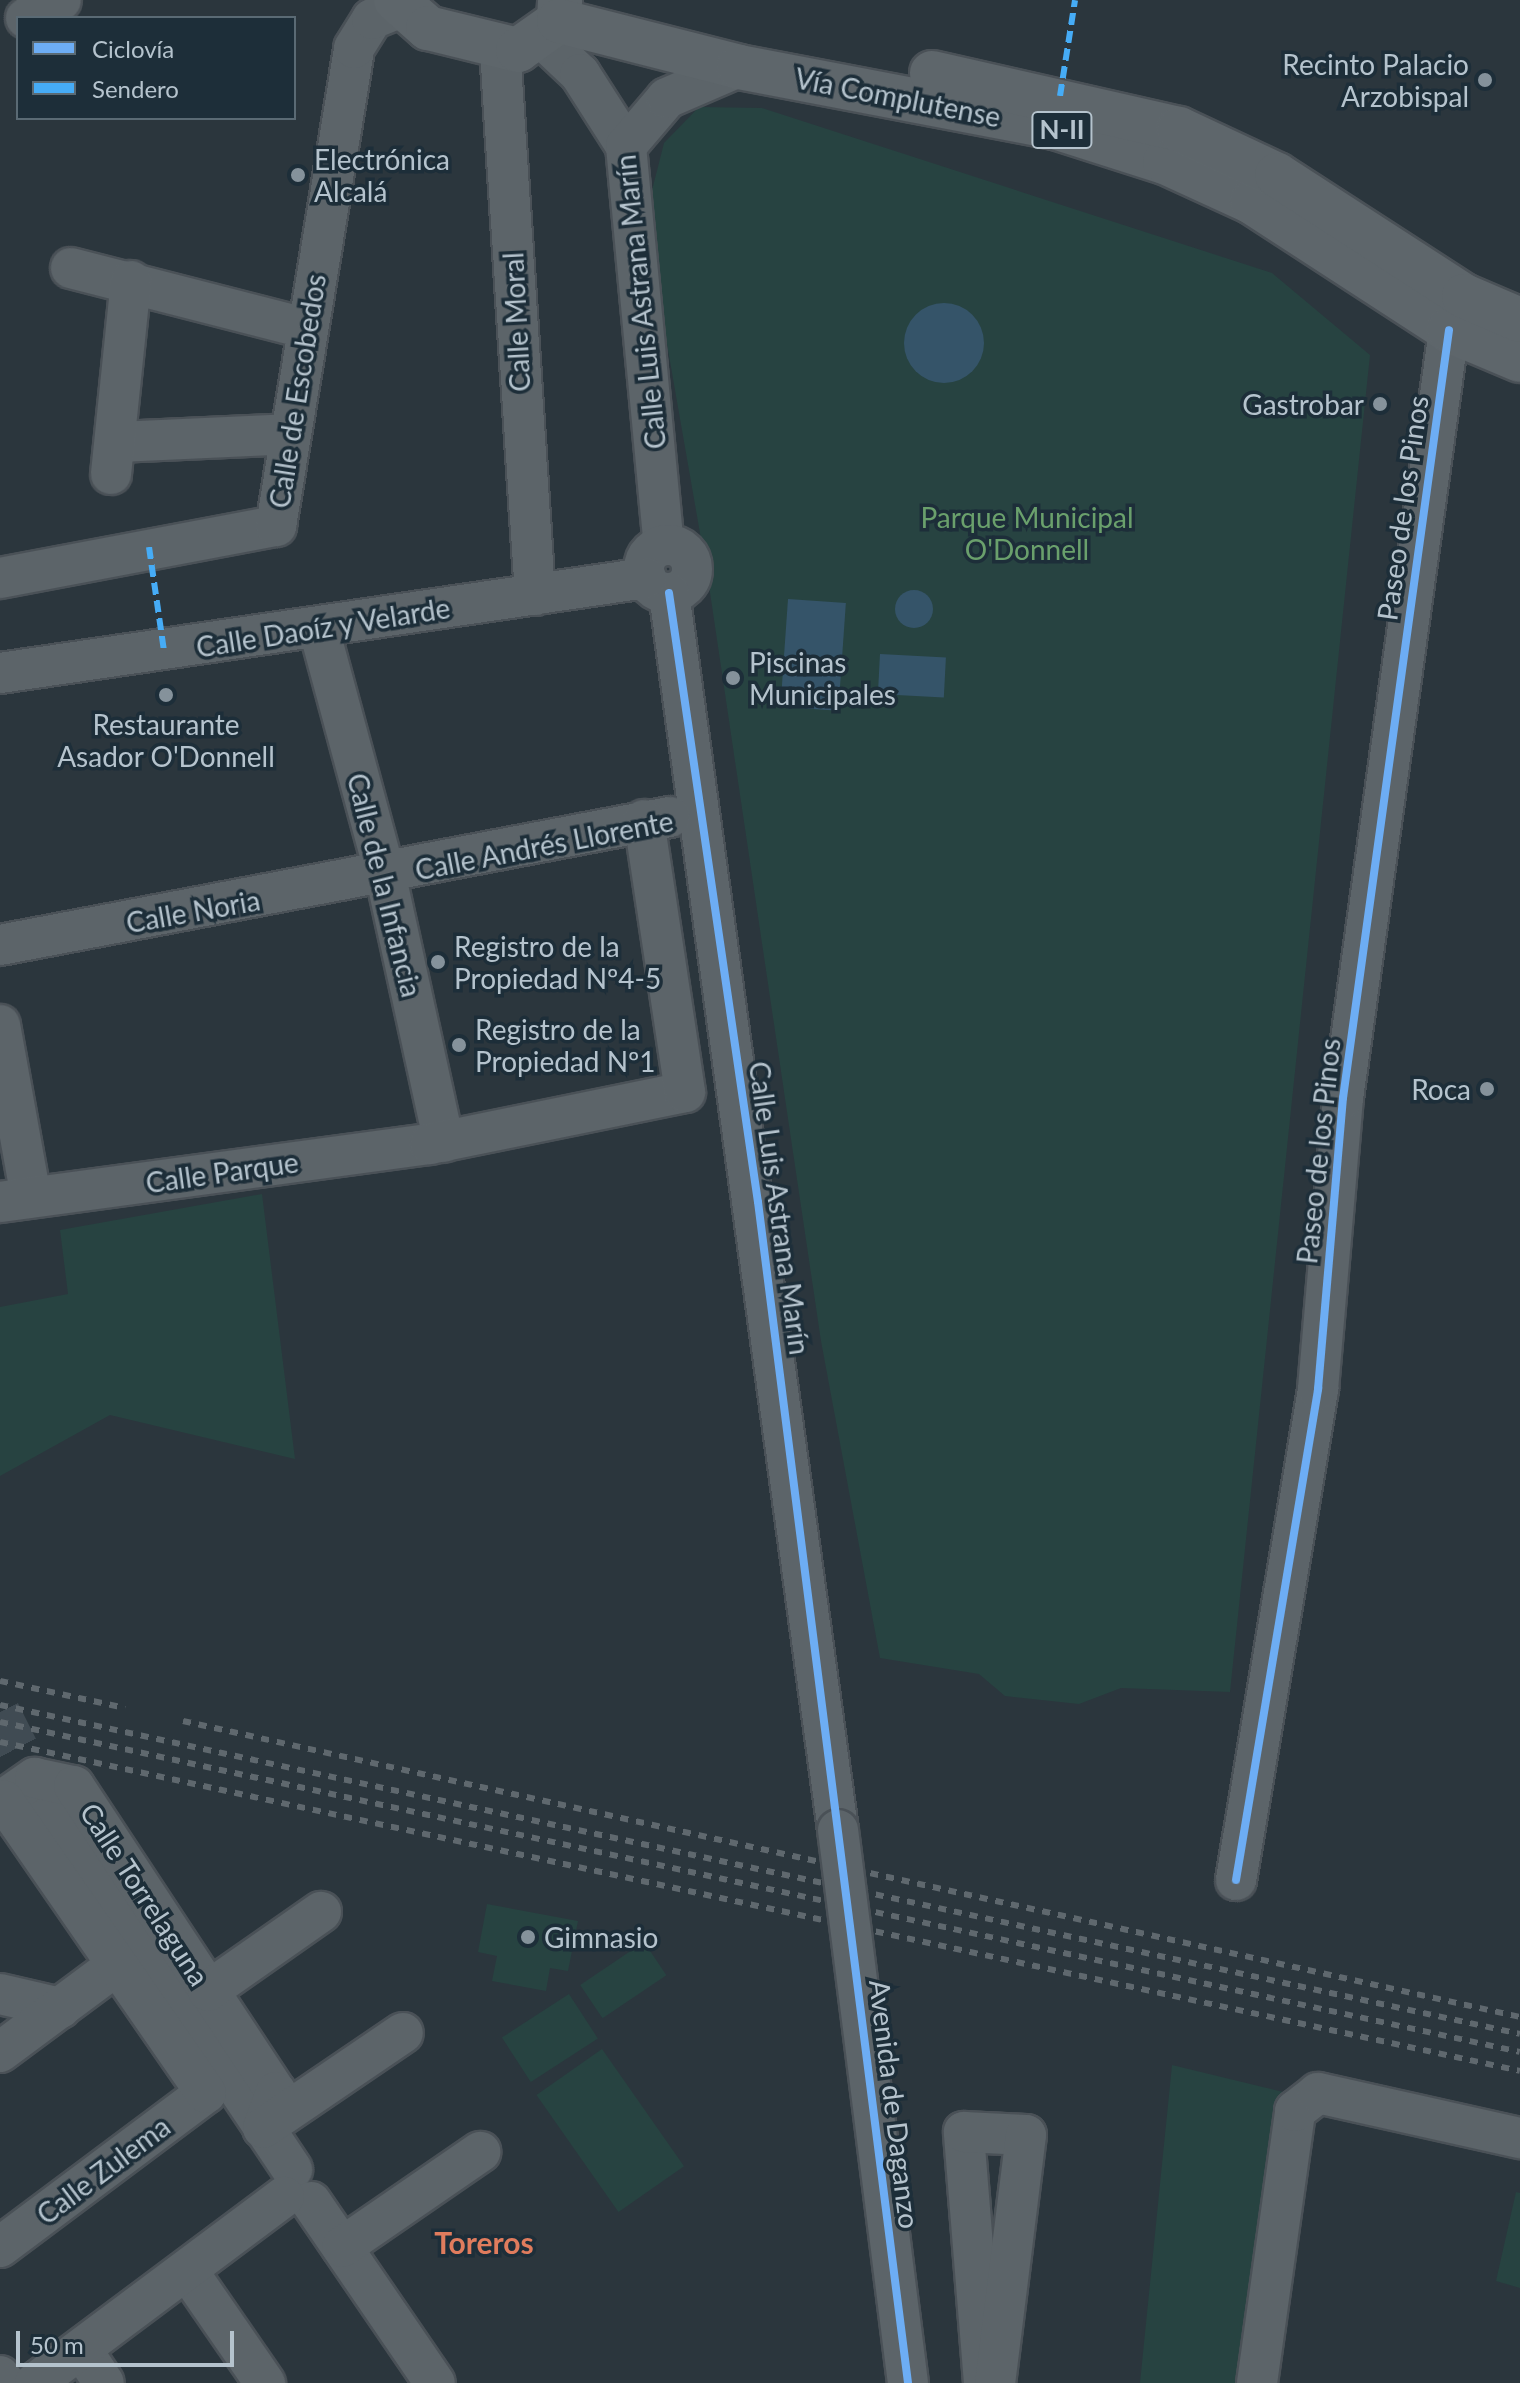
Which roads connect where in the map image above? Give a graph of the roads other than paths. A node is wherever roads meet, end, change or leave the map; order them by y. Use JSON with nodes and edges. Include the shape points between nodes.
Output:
{"nodes":[{"id":1,"x":61,"y":0,"type":"edge"},
{"id":2,"x":401,"y":2,"type":"edge"},
{"id":3,"x":561,"y":15,"type":"edge"},
{"id":4,"x":30,"y":16,"type":"edge"},
{"id":5,"x":500,"y":49,"type":"junction"},
{"id":6,"x":739,"y":67,"type":"junction"},
{"id":7,"x":626,"y":146,"type":"junction"},
{"id":8,"x":71,"y":268,"type":"dead end"},
{"id":9,"x":131,"y":281,"type":"junction"},
{"id":10,"x":1520,"y":320,"type":"edge"},
{"id":11,"x":305,"y":328,"type":"junction"},
{"id":12,"x":1449,"y":330,"type":"junction"},
{"id":13,"x":1520,"y":360,"type":"edge"},
{"id":14,"x":290,"y":434,"type":"junction"},
{"id":15,"x":660,"y":572,"type":"junction"},
{"id":16,"x":0,"y":578,"type":"edge"},
{"id":17,"x":535,"y":595,"type":"junction"},
{"id":18,"x":319,"y":629,"type":"junction"},
{"id":19,"x":0,"y":673,"type":"edge"},
{"id":20,"x":702,"y":814,"type":"junction"},
{"id":21,"x":644,"y":820,"type":"junction"},
{"id":22,"x":386,"y":877,"type":"junction"},
{"id":23,"x":0,"y":945,"type":"edge"},
{"id":24,"x":0,"y":1025,"type":"edge"},
{"id":25,"x":444,"y":1142,"type":"junction"},
{"id":26,"x":16,"y":1200,"type":"edge"},
{"id":27,"x":44,"y":1799,"type":"tunnel mouth"},
{"id":28,"x":2,"y":1800,"type":"edge"},
{"id":29,"x":838,"y":1830,"type":"joint"},
{"id":30,"x":1236,"y":1880,"type":"dead end"},
{"id":31,"x":321,"y":1912,"type":"dead end"},
{"id":32,"x":116,"y":1966,"type":"junction"},
{"id":33,"x":208,"y":1991,"type":"junction"},
{"id":34,"x":0,"y":1994,"type":"edge"},
{"id":35,"x":60,"y":2008,"type":"junction"},
{"id":36,"x":403,"y":2033,"type":"dead end"},
{"id":37,"x":0,"y":2052,"type":"edge"},
{"id":38,"x":206,"y":2093,"type":"joint"},
{"id":39,"x":263,"y":2128,"type":"junction"},
{"id":40,"x":1520,"y":2138,"type":"edge"},
{"id":41,"x":480,"y":2152,"type":"dead end"},
{"id":42,"x":296,"y":2190,"type":"junction"},
{"id":43,"x":0,"y":2247,"type":"edge"},
{"id":44,"x":342,"y":2247,"type":"junction"},
{"id":45,"x":189,"y":2273,"type":"junction"},
{"id":46,"x":94,"y":2367,"type":"edge"},
{"id":47,"x":0,"y":2376,"type":"edge"},
{"id":48,"x":5,"y":2383,"type":"edge"},
{"id":49,"x":35,"y":2383,"type":"edge"},
{"id":50,"x":265,"y":2383,"type":"edge"},
{"id":51,"x":435,"y":2383,"type":"edge"},
{"id":52,"x":908,"y":2383,"type":"edge"},
{"id":53,"x":984,"y":2383,"type":"edge"},
{"id":54,"x":995,"y":2383,"type":"edge"},
{"id":55,"x":1257,"y":2383,"type":"edge"}],
"edges":[{"from":1,"to":4,"type":"street"},
{"from":2,"to":5,"type":"main road","via":[[428,28]]},
{"from":2,"to":11,"type":"street","name":"Calle de Escobedos","via":[[372,19],[354,48]]},
{"from":3,"to":5,"type":"main road"},
{"from":3,"to":6,"type":"main road","name":"Vía Complutense","number":"N-II"},
{"from":3,"to":7,"type":"street","name":"Calle Luis Astrana Marín","via":[[580,74]]},
{"from":3,"to":10,"type":"main road","name":"Vía Complutense","number":"N-II","via":[[1060,96],[1179,129],[1277,175],[1464,296]]},
{"from":5,"to":17,"type":"street","name":"Calle Moral"},
{"from":6,"to":7,"type":"street","via":[[667,98]]},
{"from":6,"to":12,"type":"main road","name":"Vía Complutense","number":"N-II","via":[[1055,127],[1165,162],[1252,202]]},
{"from":7,"to":15,"type":"street","name":"Calle Luis Astrana Marín"},
{"from":8,"to":9,"type":"street"},
{"from":9,"to":11,"type":"street"},
{"from":9,"to":14,"type":"street","via":[[114,458]]},
{"from":11,"to":14,"type":"street","name":"Calle de Escobedos"},
{"from":12,"to":13,"type":"main road","name":"Vía Complutense","number":"N-II"},
{"from":12,"to":30,"type":"street","name":"Paseo de los Pinos","via":[[1343,1098],[1318,1389]]},
{"from":14,"to":16,"type":"street","name":"Calle de Escobedos","via":[[276,526]]},
{"from":15,"to":17,"type":"street","name":"Calle Daoíz y Velarde"},
{"from":15,"to":20,"type":"street","name":"Calle Luis Astrana Marín"},
{"from":17,"to":18,"type":"street","name":"Calle Daoíz y Velarde"},
{"from":18,"to":19,"type":"street","name":"Calle Daoíz y Velarde"},
{"from":18,"to":22,"type":"street","name":"Calle de la Infancia"},
{"from":20,"to":21,"type":"street","name":"Calle Andrés Llorente"},
{"from":20,"to":29,"type":"street","name":"Calle Luis Astrana Marín","via":[[758,1202]]},
{"from":21,"to":22,"type":"street","name":"Calle Andrés Llorente"},
{"from":21,"to":25,"type":"street","name":"Calle Parque","via":[[685,1092]]},
{"from":22,"to":23,"type":"street","name":"Calle Noria"},
{"from":22,"to":25,"type":"street","name":"Calle de la Infancia"},
{"from":24,"to":26,"type":"street"},
{"from":25,"to":26,"type":"street","name":"Calle Parque"},
{"from":27,"to":39,"type":"street","name":"Calle Torrelaguna"},
{"from":28,"to":32,"type":"street","name":"Calle Torrelaguna"},
{"from":28,"to":33,"type":"street","name":"Calle Torrelaguna","via":[[35,1778],[74,1786]]},
{"from":29,"to":52,"type":"street","name":"Avenida de Daganzo","bridge":true},
{"from":31,"to":33,"type":"street"},
{"from":32,"to":35,"type":"street"},
{"from":32,"to":38,"type":"street","name":"Calle Torrelaguna"},
{"from":33,"to":39,"type":"street","name":"Calle Torrelaguna","via":[[276,2092]]},
{"from":34,"to":35,"type":"street"},
{"from":35,"to":37,"type":"street"},
{"from":36,"to":39,"type":"street"},
{"from":38,"to":43,"type":"street","name":"Calle Zulema"},
{"from":39,"to":42,"type":"street","name":"Calle Torrelaguna"},
{"from":40,"to":55,"type":"street","via":[[1318,2093],[1295,2111]]},
{"from":41,"to":44,"type":"street"},
{"from":42,"to":44,"type":"street","name":"Calle Torrelaguna"},
{"from":42,"to":45,"type":"street"},
{"from":44,"to":51,"type":"street","name":"Calle Torrelaguna"},
{"from":45,"to":46,"type":"street"},
{"from":45,"to":50,"type":"street"},
{"from":46,"to":49,"type":"street"},
{"from":47,"to":48,"type":"street"},
{"from":53,"to":54,"type":"street","via":[[964,2132],[1026,2135]]}]}
